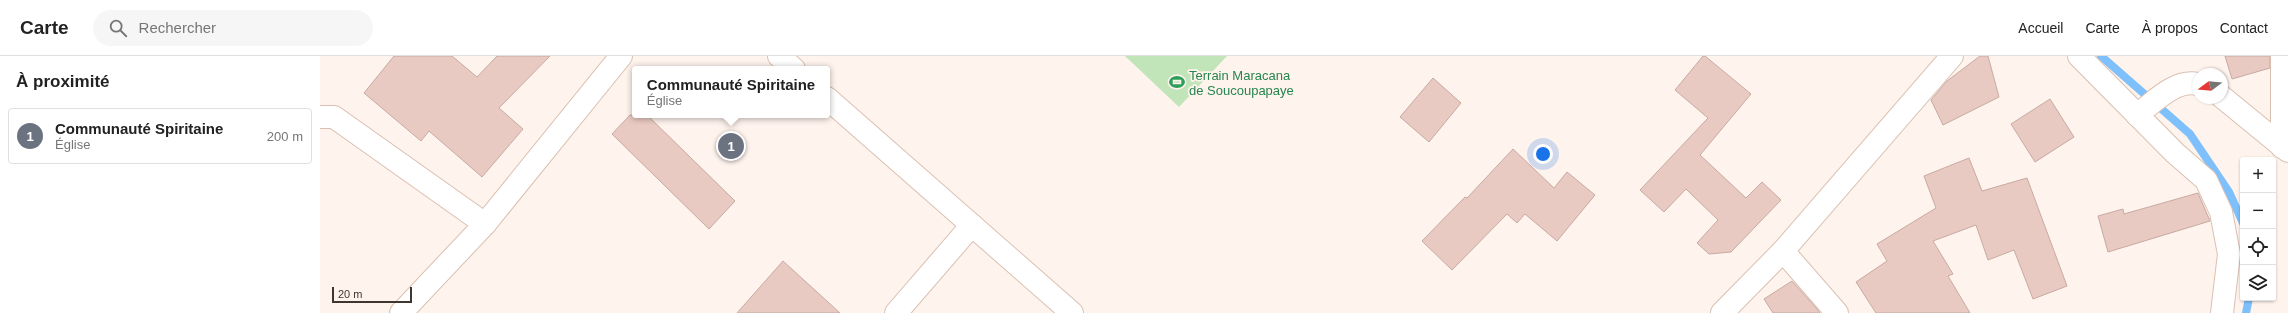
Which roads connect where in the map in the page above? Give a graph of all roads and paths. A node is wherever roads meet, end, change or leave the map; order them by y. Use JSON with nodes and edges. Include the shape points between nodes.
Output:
{"nodes":[{"id":1,"x":621,"y":56,"type":"edge"},
{"id":2,"x":779,"y":56,"type":"edge"},
{"id":3,"x":1952,"y":56,"type":"edge"},
{"id":4,"x":2078,"y":56,"type":"edge"},
{"id":5,"x":2282,"y":56,"type":"edge"},
{"id":6,"x":791,"y":66,"type":"edge"},
{"id":7,"x":2192,"y":82,"type":"edge"},
{"id":8,"x":830,"y":101,"type":"edge"},
{"id":9,"x":2228,"y":102,"type":"edge"},
{"id":10,"x":2137,"y":115,"type":"junction"},
{"id":11,"x":320,"y":117,"type":"edge"},
{"id":12,"x":2285,"y":149,"type":"edge"},
{"id":13,"x":485,"y":224,"type":"junction"},
{"id":14,"x":972,"y":225,"type":"junction"},
{"id":15,"x":1783,"y":251,"type":"junction"},
{"id":16,"x":401,"y":313,"type":"edge"},
{"id":17,"x":896,"y":313,"type":"edge"},
{"id":18,"x":1072,"y":313,"type":"edge"},
{"id":19,"x":1722,"y":313,"type":"edge"},
{"id":20,"x":1837,"y":313,"type":"edge"},
{"id":21,"x":2222,"y":313,"type":"edge"}],
"edges":[{"from":1,"to":13,"type":"street"},
{"from":2,"to":6,"type":"street"},
{"from":3,"to":15,"type":"street"},
{"from":4,"to":10,"type":"street"},
{"from":5,"to":12,"type":"street"},
{"from":7,"to":10,"type":"street","via":[[2176,86]]},
{"from":8,"to":14,"type":"street"},
{"from":9,"to":12,"type":"street"},
{"from":10,"to":21,"type":"street","via":[[2206,180],[2221,212],[2229,254]]},
{"from":11,"to":13,"type":"street","via":[[334,117]]},
{"from":13,"to":16,"type":"street"},
{"from":14,"to":17,"type":"street"},
{"from":14,"to":18,"type":"street"},
{"from":15,"to":19,"type":"street"},
{"from":15,"to":20,"type":"street"}]}
